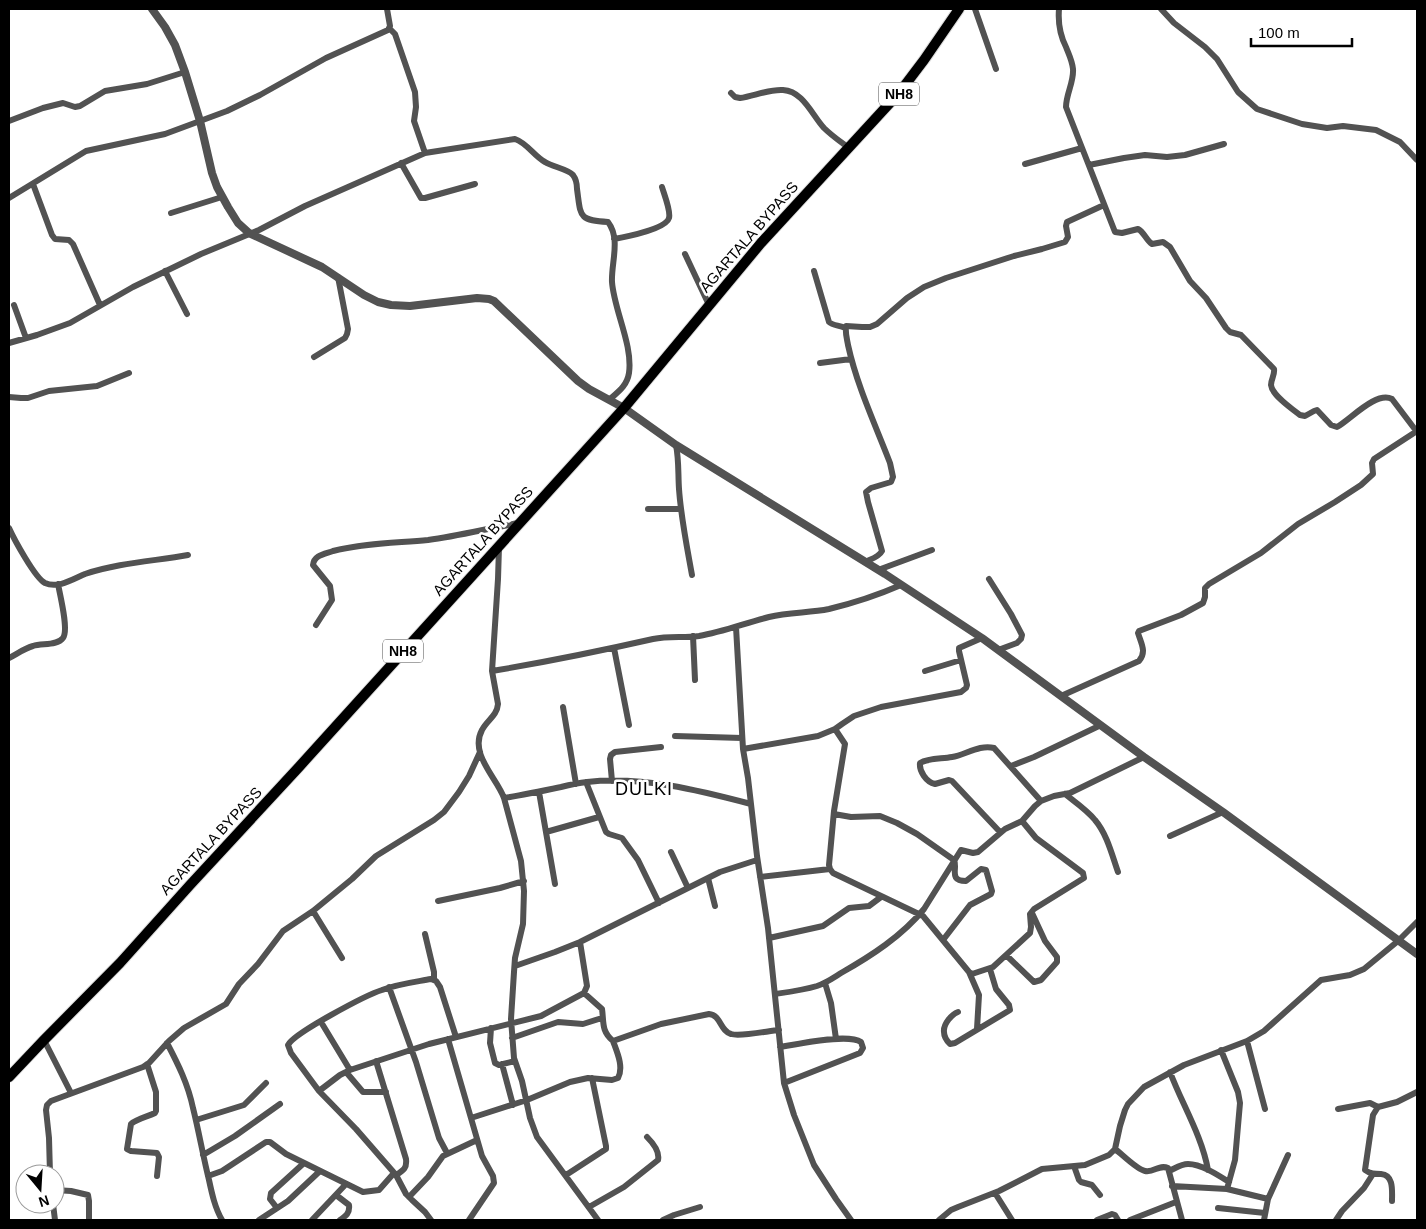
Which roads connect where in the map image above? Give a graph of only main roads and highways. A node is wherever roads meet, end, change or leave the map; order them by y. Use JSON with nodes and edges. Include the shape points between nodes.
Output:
{"nodes":[{"id":1,"x":959,"y":9,"type":"edge"},
{"id":2,"x":9,"y":1077,"type":"edge"}],
"edges":[{"from":1,"to":2,"type":"highway","name":"AGARTALA BYPASS","number":"NH8","via":[[899,93],[755,250],[624,408],[120,963]]}]}
